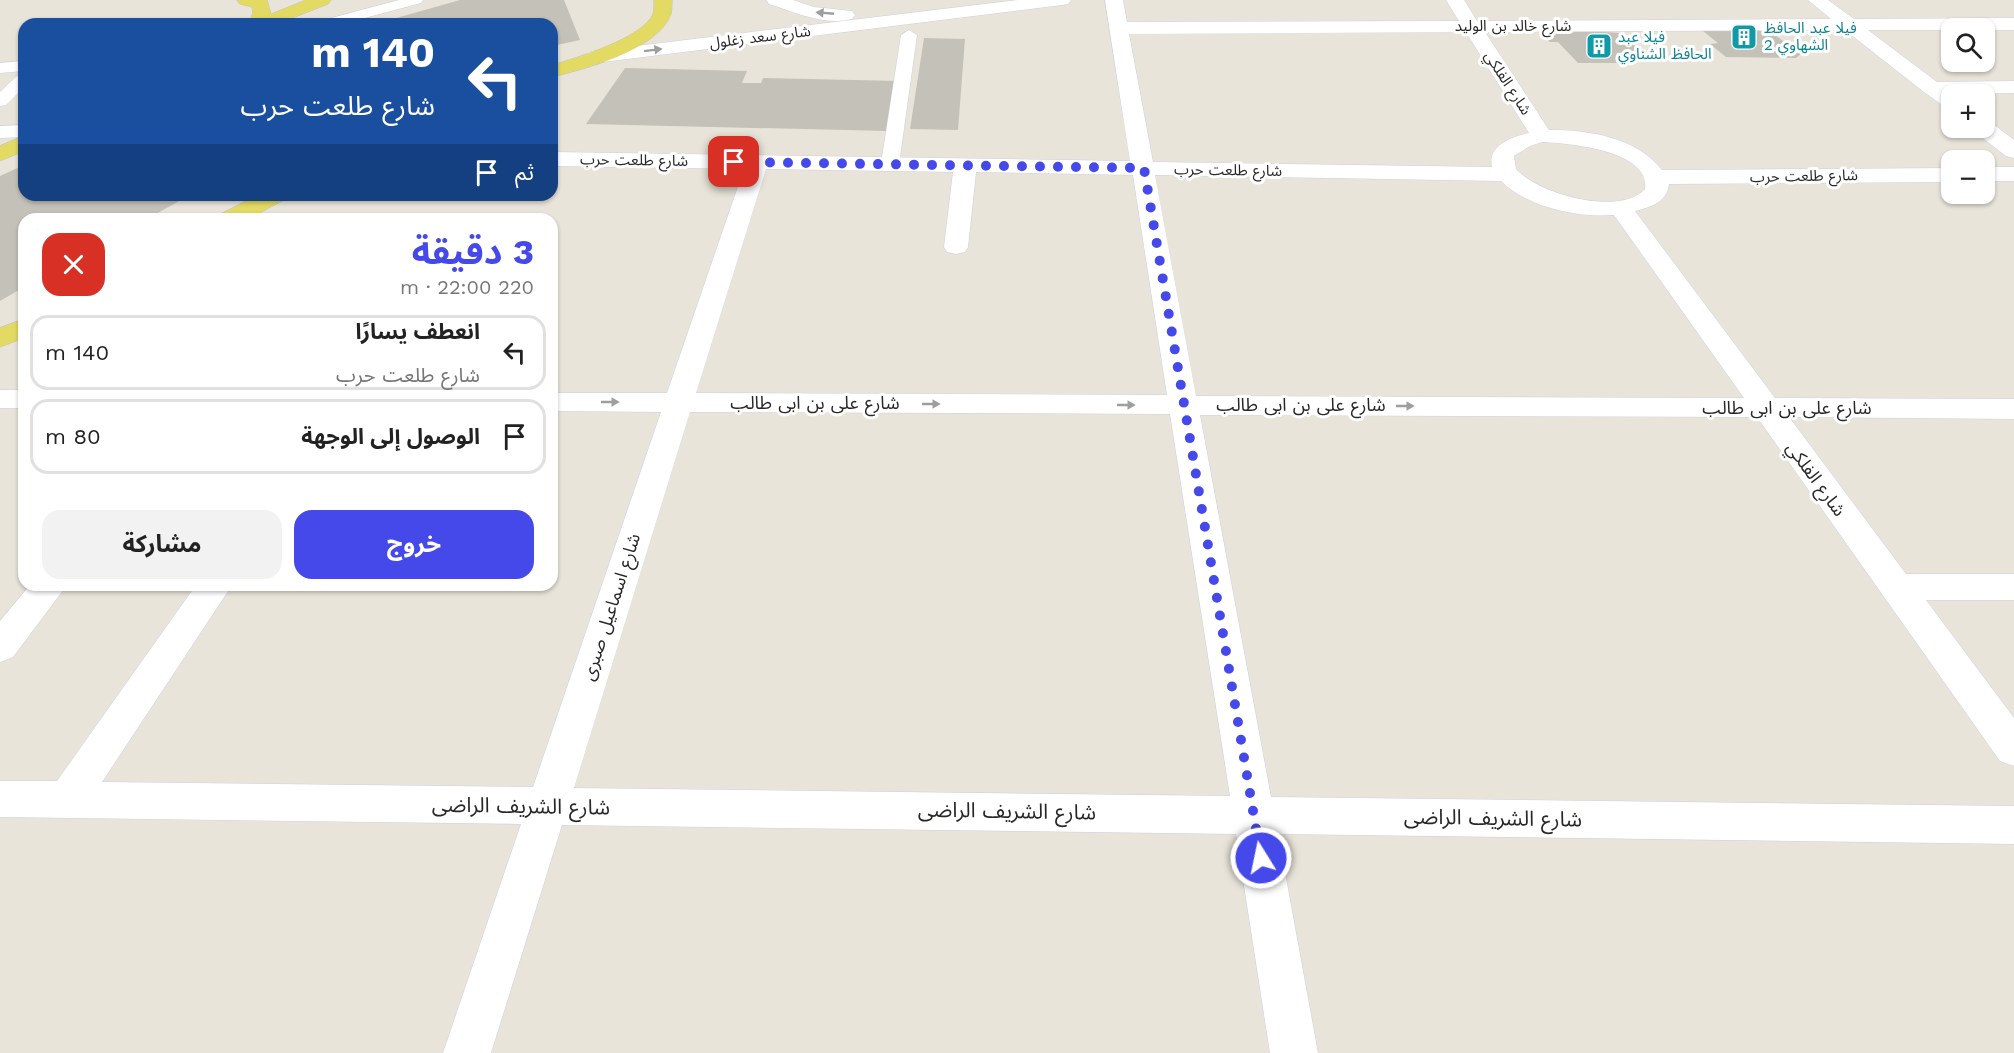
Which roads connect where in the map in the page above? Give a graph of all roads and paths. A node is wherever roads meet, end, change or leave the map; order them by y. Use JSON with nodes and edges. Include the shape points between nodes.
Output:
{"nodes":[{"id":1,"x":246,"y":0,"type":"edge"},
{"id":2,"x":322,"y":0,"type":"edge"},
{"id":3,"x":355,"y":0,"type":"edge"},
{"id":4,"x":416,"y":0,"type":"edge"},
{"id":5,"x":663,"y":0,"type":"edge"},
{"id":6,"x":1062,"y":0,"type":"edge"},
{"id":7,"x":1455,"y":0,"type":"edge"},
{"id":8,"x":1817,"y":0,"type":"edge"},
{"id":9,"x":787,"y":3,"type":"edge"},
{"id":10,"x":370,"y":12,"type":"junction"},
{"id":11,"x":1117,"y":14,"type":"edge"},
{"id":12,"x":925,"y":16,"type":"junction"},
{"id":13,"x":261,"y":18,"type":"edge"},
{"id":14,"x":275,"y":18,"type":"edge"},
{"id":15,"x":348,"y":18,"type":"edge"},
{"id":16,"x":1848,"y":24,"type":"junction"},
{"id":17,"x":2014,"y":24,"type":"edge"},
{"id":18,"x":1472,"y":26,"type":"junction"},
{"id":19,"x":909,"y":35,"type":"dead end"},
{"id":20,"x":765,"y":37,"type":"junction"},
{"id":21,"x":595,"y":57,"type":"junction"},
{"id":22,"x":18,"y":66,"type":"edge"},
{"id":23,"x":0,"y":68,"type":"edge"},
{"id":24,"x":558,"y":69,"type":"edge"},
{"id":25,"x":18,"y":84,"type":"edge"},
{"id":26,"x":2014,"y":87,"type":"edge"},
{"id":27,"x":1931,"y":88,"type":"junction"},
{"id":28,"x":1941,"y":95,"type":"edge"},
{"id":29,"x":0,"y":101,"type":"edge"},
{"id":30,"x":18,"y":131,"type":"edge"},
{"id":31,"x":0,"y":132,"type":"edge"},
{"id":32,"x":1542,"y":136,"type":"junction"},
{"id":33,"x":1995,"y":136,"type":"edge"},
{"id":34,"x":18,"y":146,"type":"edge"},
{"id":35,"x":2014,"y":151,"type":"edge"},
{"id":36,"x":0,"y":154,"type":"edge"},
{"id":37,"x":558,"y":159,"type":"edge"},
{"id":38,"x":757,"y":162,"type":"junction"},
{"id":39,"x":890,"y":164,"type":"junction"},
{"id":40,"x":965,"y":165,"type":"junction"},
{"id":41,"x":1144,"y":168,"type":"junction"},
{"id":42,"x":1508,"y":174,"type":"junction"},
{"id":43,"x":1995,"y":174,"type":"edge"},
{"id":44,"x":2014,"y":174,"type":"edge"},
{"id":45,"x":1941,"y":175,"type":"edge"},
{"id":46,"x":1656,"y":177,"type":"junction"},
{"id":47,"x":264,"y":201,"type":"edge"},
{"id":48,"x":1620,"y":208,"type":"junction"},
{"id":49,"x":242,"y":213,"type":"edge"},
{"id":50,"x":956,"y":247,"type":"dead end"},
{"id":51,"x":18,"y":330,"type":"edge"},
{"id":52,"x":0,"y":339,"type":"edge"},
{"id":53,"x":0,"y":399,"type":"edge"},
{"id":54,"x":18,"y":399,"type":"edge"},
{"id":55,"x":558,"y":402,"type":"edge"},
{"id":56,"x":678,"y":402,"type":"junction"},
{"id":57,"x":1184,"y":405,"type":"junction"},
{"id":58,"x":1764,"y":407,"type":"junction"},
{"id":59,"x":2014,"y":409,"type":"edge"},
{"id":60,"x":1895,"y":587,"type":"junction"},
{"id":61,"x":2014,"y":587,"type":"edge"},
{"id":62,"x":45,"y":591,"type":"edge"},
{"id":63,"x":211,"y":591,"type":"edge"},
{"id":64,"x":0,"y":646,"type":"edge"},
{"id":65,"x":2014,"y":749,"type":"edge"},
{"id":66,"x":0,"y":799,"type":"edge"},
{"id":67,"x":67,"y":800,"type":"junction"},
{"id":68,"x":546,"y":806,"type":"junction"},
{"id":69,"x":1254,"y":814,"type":"junction"},
{"id":70,"x":2014,"y":825,"type":"edge"},
{"id":71,"x":467,"y":1053,"type":"edge"},
{"id":72,"x":1294,"y":1053,"type":"edge"}],
"edges":[{"from":1,"to":13,"type":"main road","via":[[260,3]]},
{"from":2,"to":14,"type":"main road"},
{"from":3,"to":10,"type":"lane"},
{"from":4,"to":10,"type":"lane"},
{"from":5,"to":21,"type":"main road","via":[[659,20],[645,33]]},
{"from":6,"to":12,"type":"street","name":"شارع سعد زغلول"},
{"from":7,"to":18,"type":"street","name":"شارع الفلكي"},
{"from":8,"to":16,"type":"street"},
{"from":12,"to":9,"type":"street","name":"شارع سعد زغلول","one_way":true,"via":[[867,17]]},
{"from":9,"to":20,"type":"street","via":[[789,20]]},
{"from":10,"to":15,"type":"lane"},
{"from":11,"to":18,"type":"street","name":"شارع خالد بن الوليد"},
{"from":11,"to":41,"type":"street"},
{"from":12,"to":20,"type":"street","name":"شارع سعد زغلول"},
{"from":16,"to":17,"type":"street","name":"شارع خالد بن الوليد"},
{"from":16,"to":18,"type":"street","name":"شارع خالد بن الوليد"},
{"from":16,"to":27,"type":"street"},
{"from":18,"to":32,"type":"street","name":"شارع الفلكي"},
{"from":19,"to":39,"type":"lane"},
{"from":21,"to":20,"type":"street","name":"شارع سعد زغلول","one_way":true},
{"from":21,"to":24,"type":"main road"},
{"from":22,"to":23,"type":"lane"},
{"from":25,"to":29,"type":"lane"},
{"from":26,"to":27,"type":"street"},
{"from":27,"to":28,"type":"street"},
{"from":30,"to":31,"type":"street"},
{"from":32,"to":42,"type":"street","via":[[1510,145],[1503,153],[1502,163]]},
{"from":32,"to":46,"type":"street","via":[[1564,136],[1611,146],[1648,166]]},
{"from":33,"to":35,"type":"street"},
{"from":34,"to":36,"type":"main road"},
{"from":37,"to":38,"type":"street","name":"شارع طلعت حرب"},
{"from":38,"to":39,"type":"street","name":"شارع طلعت حرب"},
{"from":38,"to":56,"type":"street","name":"شارع اسماعيل صبرى"},
{"from":39,"to":40,"type":"street","name":"شارع طلعت حرب"},
{"from":40,"to":41,"type":"street","name":"شارع طلعت حرب"},
{"from":40,"to":50,"type":"street"},
{"from":41,"to":42,"type":"street","name":"شارع طلعت حرب"},
{"from":41,"to":57,"type":"street"},
{"from":42,"to":48,"type":"street","via":[[1522,186],[1568,204]]},
{"from":43,"to":44,"type":"street"},
{"from":45,"to":46,"type":"street","name":"شارع طلعت حرب"},
{"from":46,"to":48,"type":"street","via":[[1658,188],[1652,197]]},
{"from":47,"to":49,"type":"main road"},
{"from":48,"to":58,"type":"street","name":"شارع الفلكي"},
{"from":51,"to":52,"type":"main road"},
{"from":53,"to":54,"type":"street"},
{"from":55,"to":56,"type":"street","name":"شارع على بن ابى طالب","one_way":true},
{"from":56,"to":57,"type":"street","name":"شارع على بن ابى طالب","one_way":true},
{"from":56,"to":68,"type":"street","name":"شارع اسماعيل صبرى"},
{"from":57,"to":58,"type":"street","name":"شارع على بن ابى طالب","one_way":true},
{"from":57,"to":69,"type":"street"},
{"from":58,"to":59,"type":"street","name":"شارع على بن ابى طالب"},
{"from":58,"to":60,"type":"street","name":"شارع الفلكي"},
{"from":60,"to":61,"type":"street"},
{"from":60,"to":65,"type":"street","name":"شارع الفلكي"},
{"from":62,"to":64,"type":"street"},
{"from":63,"to":67,"type":"street"},
{"from":66,"to":67,"type":"street","name":"شارع الشريف الراضى"},
{"from":67,"to":68,"type":"street","name":"شارع الشريف الراضى"},
{"from":68,"to":69,"type":"street","name":"شارع الشريف الراضى"},
{"from":68,"to":71,"type":"street","name":"شارع اسماعيل صبرى"},
{"from":69,"to":70,"type":"street","name":"شارع الشريف الراضى"},
{"from":69,"to":72,"type":"street"}]}
